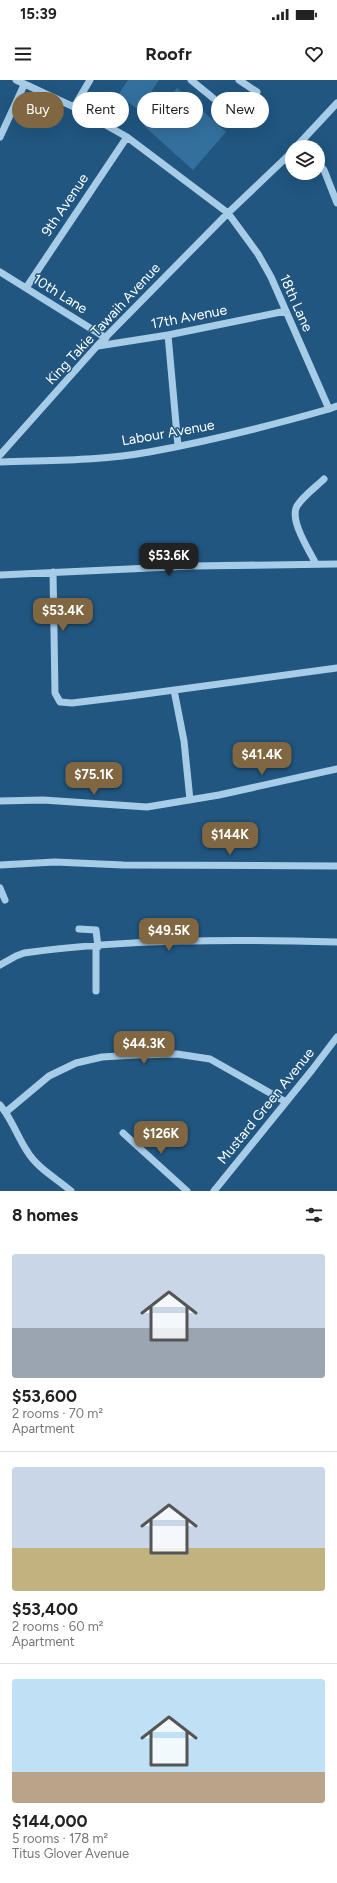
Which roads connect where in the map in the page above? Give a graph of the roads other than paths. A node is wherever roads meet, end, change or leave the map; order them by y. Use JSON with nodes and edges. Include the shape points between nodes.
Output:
{"nodes":[{"id":1,"x":16,"y":80,"type":"edge"},
{"id":2,"x":90,"y":80,"type":"edge"},
{"id":3,"x":191,"y":80,"type":"edge"},
{"id":4,"x":239,"y":80,"type":"edge"},
{"id":5,"x":24,"y":85,"type":"junction"},
{"id":6,"x":83,"y":92,"type":"edge"},
{"id":7,"x":257,"y":92,"type":"dead end"},
{"id":8,"x":211,"y":96,"type":"edge"},
{"id":9,"x":337,"y":103,"type":"edge"},
{"id":10,"x":72,"y":106,"type":"edge"},
{"id":11,"x":110,"y":128,"type":"edge"},
{"id":12,"x":0,"y":137,"type":"edge"},
{"id":13,"x":127,"y":138,"type":"junction"},
{"id":14,"x":303,"y":140,"type":"edge"},
{"id":15,"x":285,"y":161,"type":"edge"},
{"id":16,"x":325,"y":173,"type":"edge"},
{"id":17,"x":337,"y":203,"type":"edge"},
{"id":18,"x":228,"y":213,"type":"junction"},
{"id":19,"x":0,"y":272,"type":"edge"},
{"id":20,"x":26,"y":288,"type":"junction"},
{"id":21,"x":286,"y":311,"type":"junction"},
{"id":22,"x":168,"y":335,"type":"junction"},
{"id":23,"x":106,"y":338,"type":"junction"},
{"id":24,"x":97,"y":346,"type":"junction"},
{"id":25,"x":337,"y":406,"type":"edge"},
{"id":26,"x":329,"y":410,"type":"junction"},
{"id":27,"x":178,"y":446,"type":"junction"},
{"id":28,"x":0,"y":455,"type":"edge"},
{"id":29,"x":0,"y":462,"type":"edge"},
{"id":30,"x":324,"y":479,"type":"dead end"},
{"id":31,"x":316,"y":564,"type":"junction"},
{"id":32,"x":337,"y":564,"type":"edge"},
{"id":33,"x":53,"y":572,"type":"junction"},
{"id":34,"x":0,"y":575,"type":"edge"},
{"id":35,"x":337,"y":668,"type":"edge"},
{"id":36,"x":174,"y":690,"type":"junction"},
{"id":37,"x":337,"y":769,"type":"edge"},
{"id":38,"x":190,"y":800,"type":"junction"},
{"id":39,"x":0,"y":801,"type":"edge"},
{"id":40,"x":0,"y":865,"type":"edge"},
{"id":41,"x":337,"y":866,"type":"edge"},
{"id":42,"x":0,"y":888,"type":"edge"},
{"id":43,"x":5,"y":900,"type":"dead end"},
{"id":44,"x":79,"y":929,"type":"dead end"},
{"id":45,"x":337,"y":942,"type":"edge"},
{"id":46,"x":97,"y":947,"type":"junction"},
{"id":47,"x":0,"y":965,"type":"edge"},
{"id":48,"x":96,"y":991,"type":"dead end"},
{"id":49,"x":337,"y":1037,"type":"edge"},
{"id":50,"x":286,"y":1102,"type":"junction"},
{"id":51,"x":0,"y":1105,"type":"edge"},
{"id":52,"x":6,"y":1112,"type":"junction"},
{"id":53,"x":123,"y":1133,"type":"dead end"},
{"id":54,"x":67,"y":1190,"type":"edge"},
{"id":55,"x":187,"y":1191,"type":"edge"},
{"id":56,"x":214,"y":1191,"type":"edge"}],
"edges":[{"from":1,"to":5,"type":"street","name":"18th Lane"},
{"from":2,"to":6,"type":"street"},
{"from":3,"to":8,"type":"street"},
{"from":4,"to":7,"type":"street"},
{"from":5,"to":10,"type":"street","name":"18th Lane"},
{"from":5,"to":12,"type":"street"},
{"from":9,"to":14,"type":"street"},
{"from":11,"to":13,"type":"street","name":"18th Lane"},
{"from":13,"to":18,"type":"street","name":"18th Lane"},
{"from":13,"to":20,"type":"street","name":"9th Avenue"},
{"from":15,"to":18,"type":"street","name":"King Takie Tawaih Avenue"},
{"from":16,"to":17,"type":"street"},
{"from":18,"to":21,"type":"street","name":"18th Lane","via":[[258,254]]},
{"from":18,"to":23,"type":"street","name":"King Takie Tawaih Avenue"},
{"from":19,"to":20,"type":"street","name":"10th Lane"},
{"from":20,"to":23,"type":"street","name":"10th Lane"},
{"from":21,"to":22,"type":"street","name":"17th Avenue"},
{"from":21,"to":26,"type":"street","name":"18th Lane"},
{"from":22,"to":24,"type":"street","name":"17th Avenue"},
{"from":22,"to":27,"type":"street"},
{"from":23,"to":24,"type":"street","name":"King Takie Tawaih Avenue"},
{"from":24,"to":28,"type":"street","name":"King Takie Tawaih Avenue"},
{"from":25,"to":26,"type":"street","name":"Labour Avenue"},
{"from":26,"to":27,"type":"street","name":"Labour Avenue","via":[[240,434]]},
{"from":27,"to":29,"type":"street","name":"Labour Avenue","via":[[136,454]]},
{"from":30,"to":31,"type":"street","via":[[295,511],[297,526]]},
{"from":31,"to":32,"type":"street"},
{"from":31,"to":33,"type":"street","via":[[276,563],[261,566]]},
{"from":33,"to":34,"type":"street"},
{"from":33,"to":36,"type":"street","via":[[57,699],[72,703]]},
{"from":35,"to":36,"type":"street"},
{"from":36,"to":38,"type":"street","via":[[184,742]]},
{"from":37,"to":38,"type":"street"},
{"from":38,"to":39,"type":"street","via":[[147,808],[43,800]]},
{"from":40,"to":41,"type":"street","via":[[55,862],[123,865]]},
{"from":42,"to":43,"type":"street"},
{"from":44,"to":46,"type":"street","via":[[96,930]]},
{"from":45,"to":46,"type":"street","via":[[261,940]]},
{"from":46,"to":47,"type":"street","via":[[24,953]]},
{"from":46,"to":48,"type":"street"},
{"from":49,"to":50,"type":"street","name":"Mustard Green Avenue"},
{"from":50,"to":52,"type":"street","via":[[210,1059],[177,1054],[102,1057],[76,1063],[49,1076]]},
{"from":50,"to":56,"type":"street","name":"Mustard Green Avenue"},
{"from":51,"to":52,"type":"street"},
{"from":52,"to":54,"type":"street","via":[[27,1152]]},
{"from":53,"to":55,"type":"street"}]}
